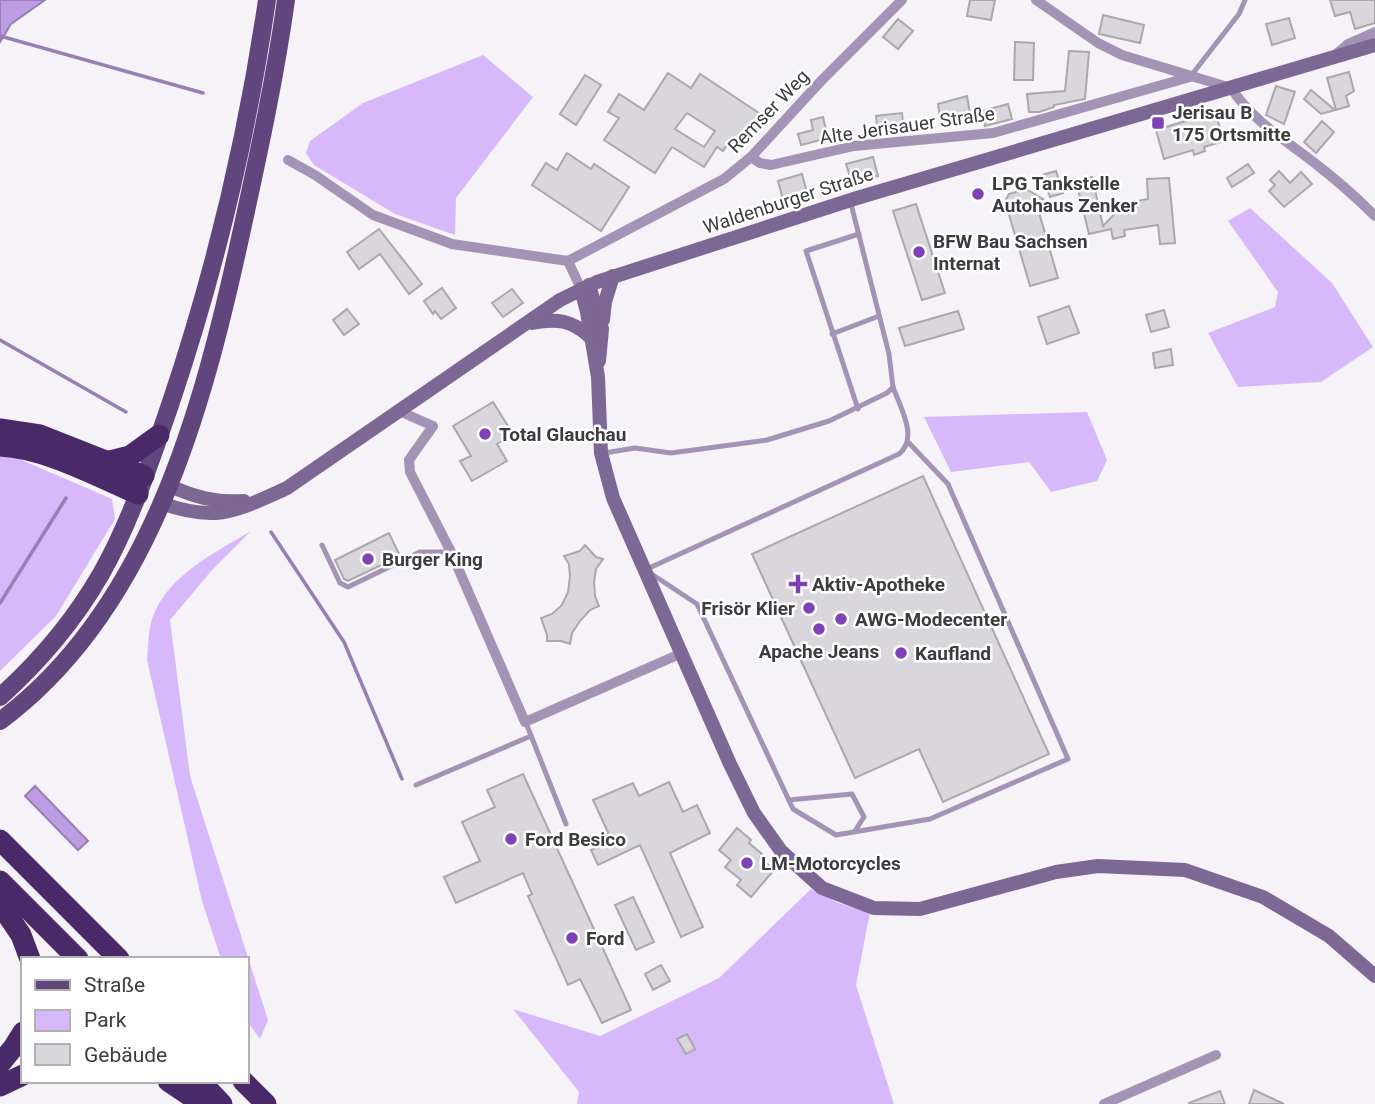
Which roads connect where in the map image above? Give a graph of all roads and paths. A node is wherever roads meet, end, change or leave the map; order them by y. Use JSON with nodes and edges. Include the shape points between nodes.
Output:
{"nodes":[{"id":1,"x":267,"y":0,"type":"edge"},
{"id":2,"x":286,"y":0,"type":"edge"},
{"id":3,"x":902,"y":0,"type":"edge"},
{"id":4,"x":1036,"y":0,"type":"edge"},
{"id":5,"x":1245,"y":0,"type":"edge"},
{"id":6,"x":1375,"y":32,"type":"edge"},
{"id":7,"x":1375,"y":45,"type":"edge"},
{"id":8,"x":1333,"y":57,"type":"junction"},
{"id":9,"x":1190,"y":77,"type":"junction"},
{"id":10,"x":1231,"y":88,"type":"junction"},
{"id":11,"x":751,"y":157,"type":"junction"},
{"id":12,"x":288,"y":160,"type":"dead end"},
{"id":13,"x":850,"y":200,"type":"junction"},
{"id":14,"x":1375,"y":216,"type":"edge"},
{"id":15,"x":859,"y":234,"type":"junction"},
{"id":16,"x":568,"y":261,"type":"junction"},
{"id":17,"x":613,"y":276,"type":"junction"},
{"id":18,"x":585,"y":287,"type":"junction"},
{"id":19,"x":879,"y":316,"type":"junction"},
{"id":20,"x":524,"y":324,"type":"junction"},
{"id":21,"x":596,"y":333,"type":"junction"},
{"id":22,"x":832,"y":334,"type":"junction"},
{"id":23,"x":893,"y":387,"type":"junction"},
{"id":24,"x":858,"y":409,"type":"junction"},
{"id":25,"x":399,"y":411,"type":"junction"},
{"id":26,"x":0,"y":429,"type":"edge"},
{"id":27,"x":159,"y":435,"type":"junction"},
{"id":28,"x":909,"y":443,"type":"junction"},
{"id":29,"x":0,"y":446,"type":"edge"},
{"id":30,"x":601,"y":453,"type":"junction"},
{"id":31,"x":110,"y":461,"type":"junction"},
{"id":32,"x":141,"y":485,"type":"junction"},
{"id":33,"x":168,"y":485,"type":"junction"},
{"id":34,"x":263,"y":499,"type":"junction"},
{"id":35,"x":161,"y":503,"type":"junction"},
{"id":36,"x":322,"y":545,"type":"dead end"},
{"id":37,"x":451,"y":552,"type":"junction"},
{"id":38,"x":645,"y":570,"type":"junction"},
{"id":39,"x":682,"y":653,"type":"junction"},
{"id":40,"x":0,"y":697,"type":"edge"},
{"id":41,"x":0,"y":721,"type":"edge"},
{"id":42,"x":525,"y":722,"type":"junction"},
{"id":43,"x":531,"y":736,"type":"junction"},
{"id":44,"x":416,"y":785,"type":"dead end"},
{"id":45,"x":789,"y":800,"type":"junction"},
{"id":46,"x":566,"y":824,"type":"dead end"},
{"id":47,"x":855,"y":831,"type":"junction"},
{"id":48,"x":0,"y":840,"type":"edge"},
{"id":49,"x":0,"y":881,"type":"edge"},
{"id":50,"x":0,"y":904,"type":"edge"},
{"id":51,"x":29,"y":957,"type":"edge"},
{"id":52,"x":76,"y":957,"type":"edge"},
{"id":53,"x":117,"y":957,"type":"edge"},
{"id":54,"x":1375,"y":976,"type":"edge"},
{"id":55,"x":21,"y":1035,"type":"edge"},
{"id":56,"x":1216,"y":1055,"type":"dead end"},
{"id":57,"x":0,"y":1064,"type":"edge"},
{"id":58,"x":21,"y":1076,"type":"edge"},
{"id":59,"x":171,"y":1083,"type":"edge"},
{"id":60,"x":202,"y":1083,"type":"edge"},
{"id":61,"x":245,"y":1083,"type":"edge"},
{"id":62,"x":0,"y":1086,"type":"edge"},
{"id":63,"x":202,"y":1104,"type":"edge"},
{"id":64,"x":222,"y":1104,"type":"edge"},
{"id":65,"x":266,"y":1104,"type":"edge"},
{"id":66,"x":1104,"y":1104,"type":"edge"}],
"edges":[{"from":1,"to":27,"type":"main road","via":[[235,175],[187,354]]},
{"from":2,"to":33,"type":"main road","via":[[270,101],[212,359]]},
{"from":3,"to":11,"type":"street","name":"Remser Weg"},
{"from":4,"to":9,"type":"street","via":[[1097,43]]},
{"from":5,"to":9,"type":"lane"},
{"from":6,"to":8,"type":"street"},
{"from":7,"to":8,"type":"street","name":"Waldenburger Straße"},
{"from":8,"to":10,"type":"street","name":"Waldenburger Straße"},
{"from":9,"to":10,"type":"street"},
{"from":9,"to":11,"type":"street","name":"Alte Jerisauer Straße","via":[[993,133],[855,146],[771,165]]},
{"from":10,"to":13,"type":"street","name":"Waldenburger Straße"},
{"from":10,"to":14,"type":"street","via":[[1255,118],[1321,167]]},
{"from":11,"to":16,"type":"street","name":"Remser Weg","via":[[724,179]]},
{"from":12,"to":16,"type":"street","via":[[373,215],[452,244]]},
{"from":13,"to":15,"type":"lane"},
{"from":13,"to":17,"type":"street","name":"Waldenburger Straße"},
{"from":15,"to":19,"type":"lane"},
{"from":15,"to":22,"type":"lane","via":[[806,251]]},
{"from":16,"to":18,"type":"street"},
{"from":17,"to":18,"type":"street","name":"Waldenburger Straße"},
{"from":17,"to":21,"type":"street"},
{"from":18,"to":20,"type":"street","name":"Waldenburger Straße"},
{"from":18,"to":21,"type":"street"},
{"from":19,"to":22,"type":"lane"},
{"from":19,"to":23,"type":"lane"},
{"from":20,"to":21,"type":"street","via":[[557,319]]},
{"from":20,"to":25,"type":"street","name":"Waldenburger Straße"},
{"from":21,"to":30,"type":"street"},
{"from":22,"to":24,"type":"lane"},
{"from":23,"to":24,"type":"lane"},
{"from":23,"to":28,"type":"lane"},
{"from":24,"to":30,"type":"lane","via":[[767,440],[671,453],[635,448]]},
{"from":25,"to":34,"type":"street","name":"Waldenburger Straße","via":[[302,479]]},
{"from":25,"to":37,"type":"street","via":[[433,426],[410,460],[410,472]]},
{"from":26,"to":31,"type":"highway","via":[[40,435]]},
{"from":27,"to":31,"type":"highway","via":[[130,456]]},
{"from":27,"to":32,"type":"main road"},
{"from":28,"to":38,"type":"lane","via":[[899,454]]},
{"from":28,"to":47,"type":"lane","via":[[948,484],[1068,759],[930,819]]},
{"from":29,"to":32,"type":"highway","via":[[20,447]]},
{"from":30,"to":38,"type":"street","via":[[618,511]]},
{"from":31,"to":32,"type":"highway"},
{"from":32,"to":33,"type":"main road"},
{"from":32,"to":35,"type":"main road"},
{"from":32,"to":40,"type":"main road","via":[[87,597],[55,641]]},
{"from":33,"to":34,"type":"street","name":"Waldenburger Straße","via":[[212,501]]},
{"from":33,"to":35,"type":"main road"},
{"from":34,"to":35,"type":"street","name":"Waldenburger Straße","via":[[245,508],[212,514]]},
{"from":35,"to":41,"type":"main road","via":[[130,569],[96,624],[43,685]]},
{"from":36,"to":37,"type":"lane","via":[[340,583],[348,587],[420,552]]},
{"from":37,"to":42,"type":"street"},
{"from":38,"to":39,"type":"street"},
{"from":38,"to":45,"type":"lane","via":[[697,604]]},
{"from":39,"to":42,"type":"street"},
{"from":39,"to":54,"type":"street","via":[[754,813],[781,851],[822,888],[874,908],[920,909],[1056,872],[1109,866],[1185,870],[1263,897],[1329,936]]},
{"from":42,"to":43,"type":"lane"},
{"from":43,"to":44,"type":"lane"},
{"from":43,"to":46,"type":"lane"},
{"from":45,"to":47,"type":"lane","via":[[793,809],[836,835]]},
{"from":45,"to":47,"type":"lane","via":[[852,793],[864,817]]},
{"from":48,"to":53,"type":"highway"},
{"from":49,"to":52,"type":"highway"},
{"from":50,"to":51,"type":"highway","via":[[21,934]]},
{"from":55,"to":57,"type":"highway"},
{"from":56,"to":66,"type":"street"},
{"from":58,"to":62,"type":"highway"},
{"from":59,"to":63,"type":"highway"},
{"from":60,"to":64,"type":"highway"},
{"from":61,"to":65,"type":"highway"}]}
